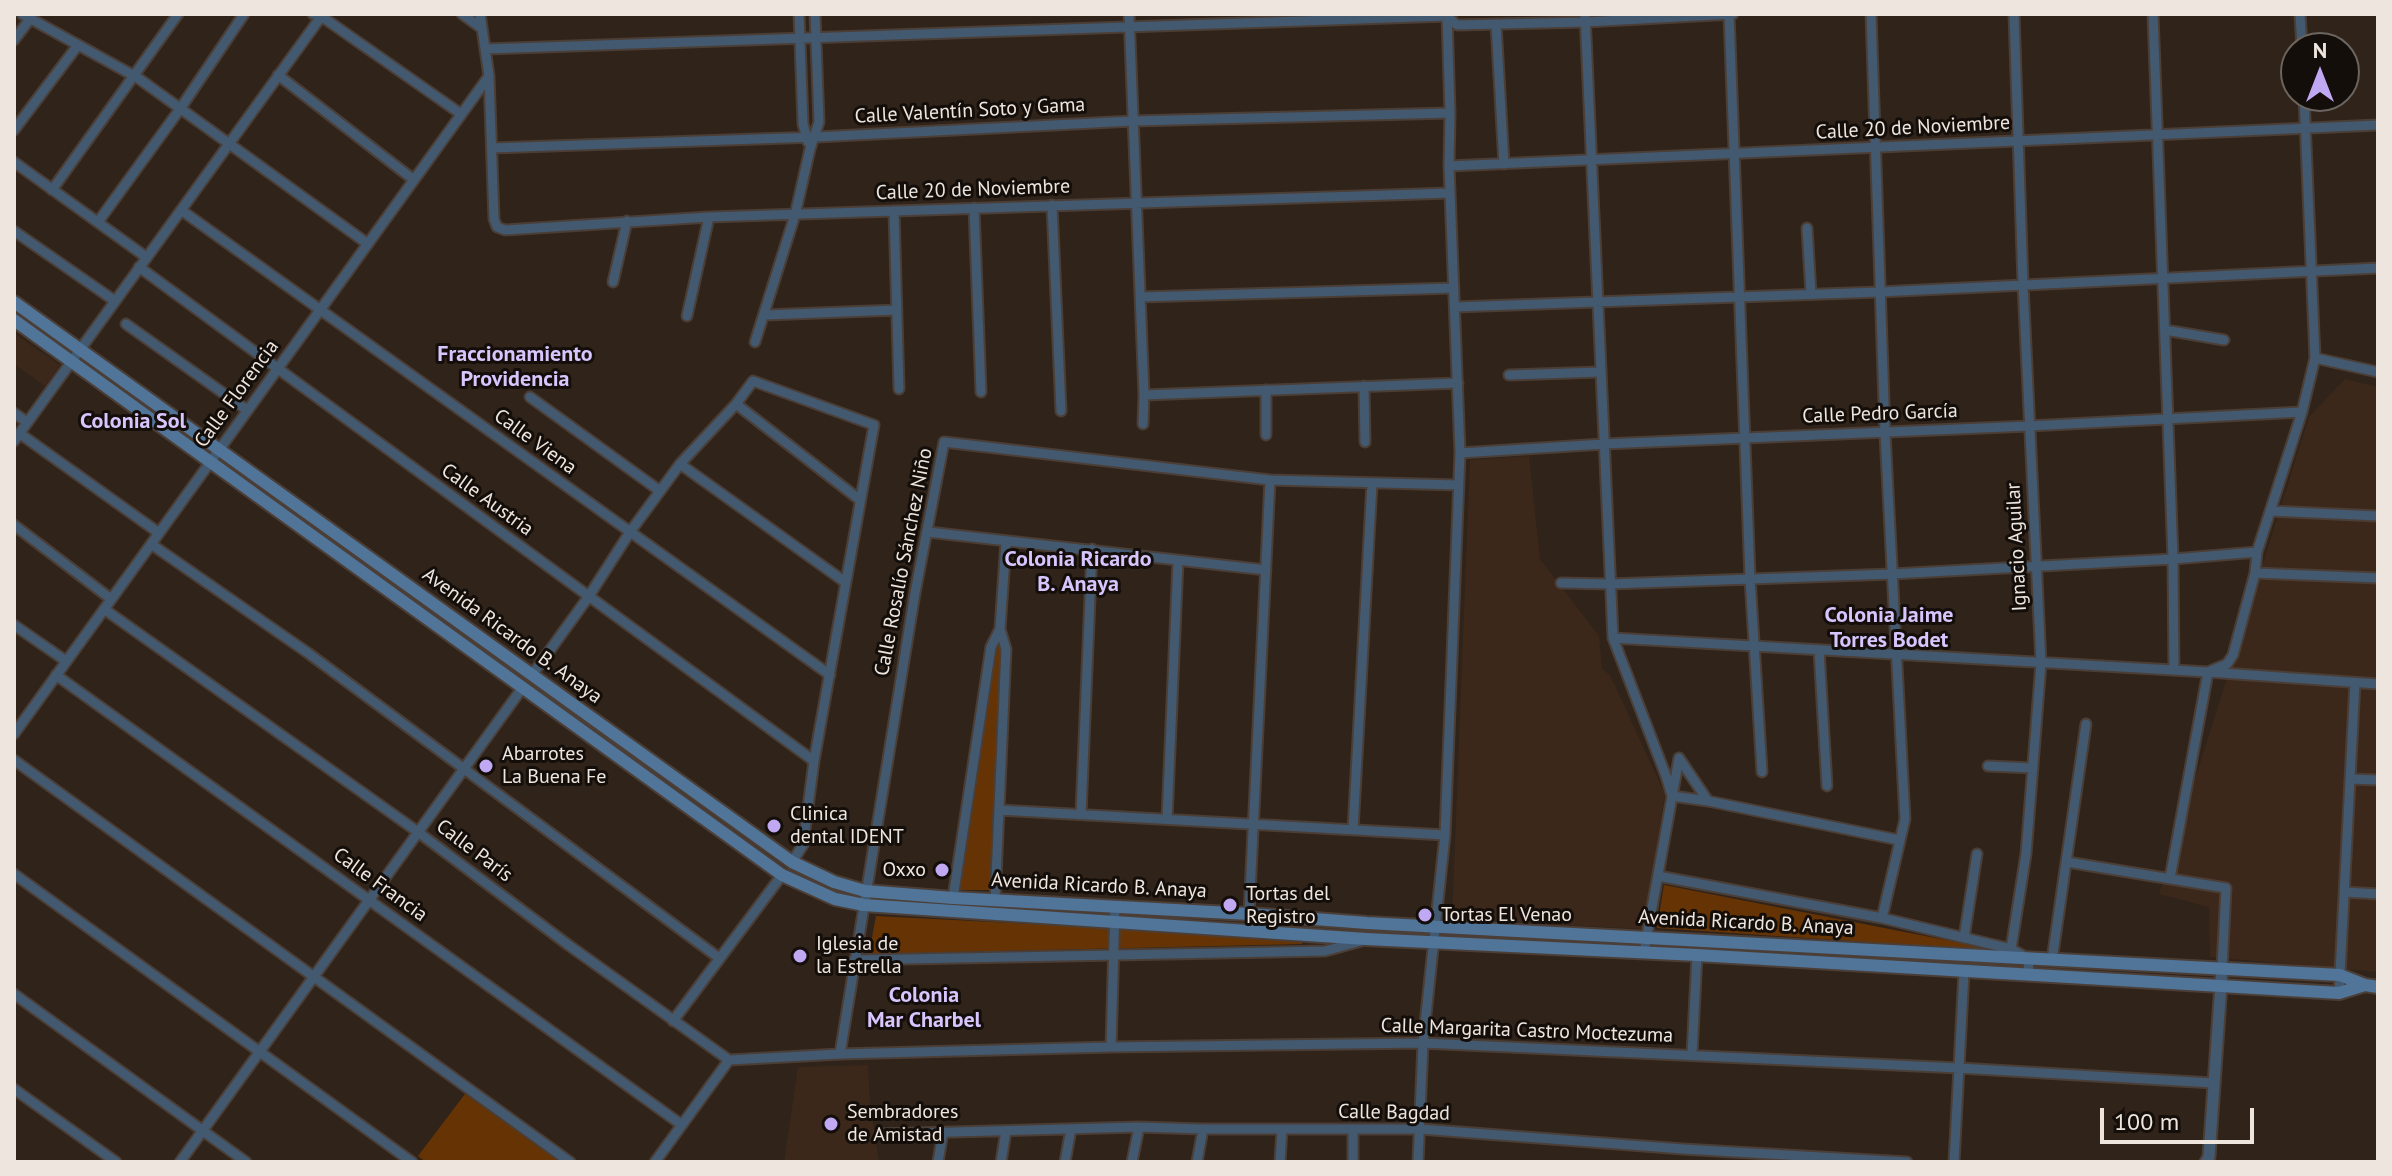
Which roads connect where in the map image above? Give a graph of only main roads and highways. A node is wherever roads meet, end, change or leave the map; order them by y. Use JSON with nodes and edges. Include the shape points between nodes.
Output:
{"nodes":[{"id":1,"x":14,"y":302,"type":"edge"},
{"id":2,"x":14,"y":320,"type":"edge"},
{"id":3,"x":471,"y":631,"type":"junction"},
{"id":4,"x":462,"y":644,"type":"junction"},
{"id":5,"x":593,"y":719,"type":"junction"},
{"id":6,"x":584,"y":732,"type":"junction"},
{"id":7,"x":1547,"y":932,"type":"junction"},
{"id":8,"x":1546,"y":947,"type":"junction"},
{"id":9,"x":2372,"y":986,"type":"edge"}],
"edges":[{"from":1,"to":3,"type":"main road","name":"Avenida Ricardo B. Anaya"},
{"from":2,"to":4,"type":"main road","name":"Avenida Ricardo B. Anaya"},
{"from":3,"to":4,"type":"main road"},
{"from":3,"to":5,"type":"main road","name":"Avenida Ricardo B. Anaya"},
{"from":4,"to":6,"type":"main road","name":"Avenida Ricardo B. Anaya"},
{"from":5,"to":6,"type":"main road"},
{"from":5,"to":7,"type":"main road","name":"Avenida Ricardo B. Anaya","via":[[792,862],[865,891]]},
{"from":6,"to":8,"type":"main road","name":"Avenida Ricardo B. Anaya","via":[[782,875],[835,899],[1114,922]]},
{"from":7,"to":8,"type":"main road"},
{"from":7,"to":9,"type":"main road","name":"Avenida Ricardo B. Anaya","via":[[2340,975]]},
{"from":8,"to":9,"type":"main road","name":"Avenida Ricardo B. Anaya","via":[[2339,993]]}]}
